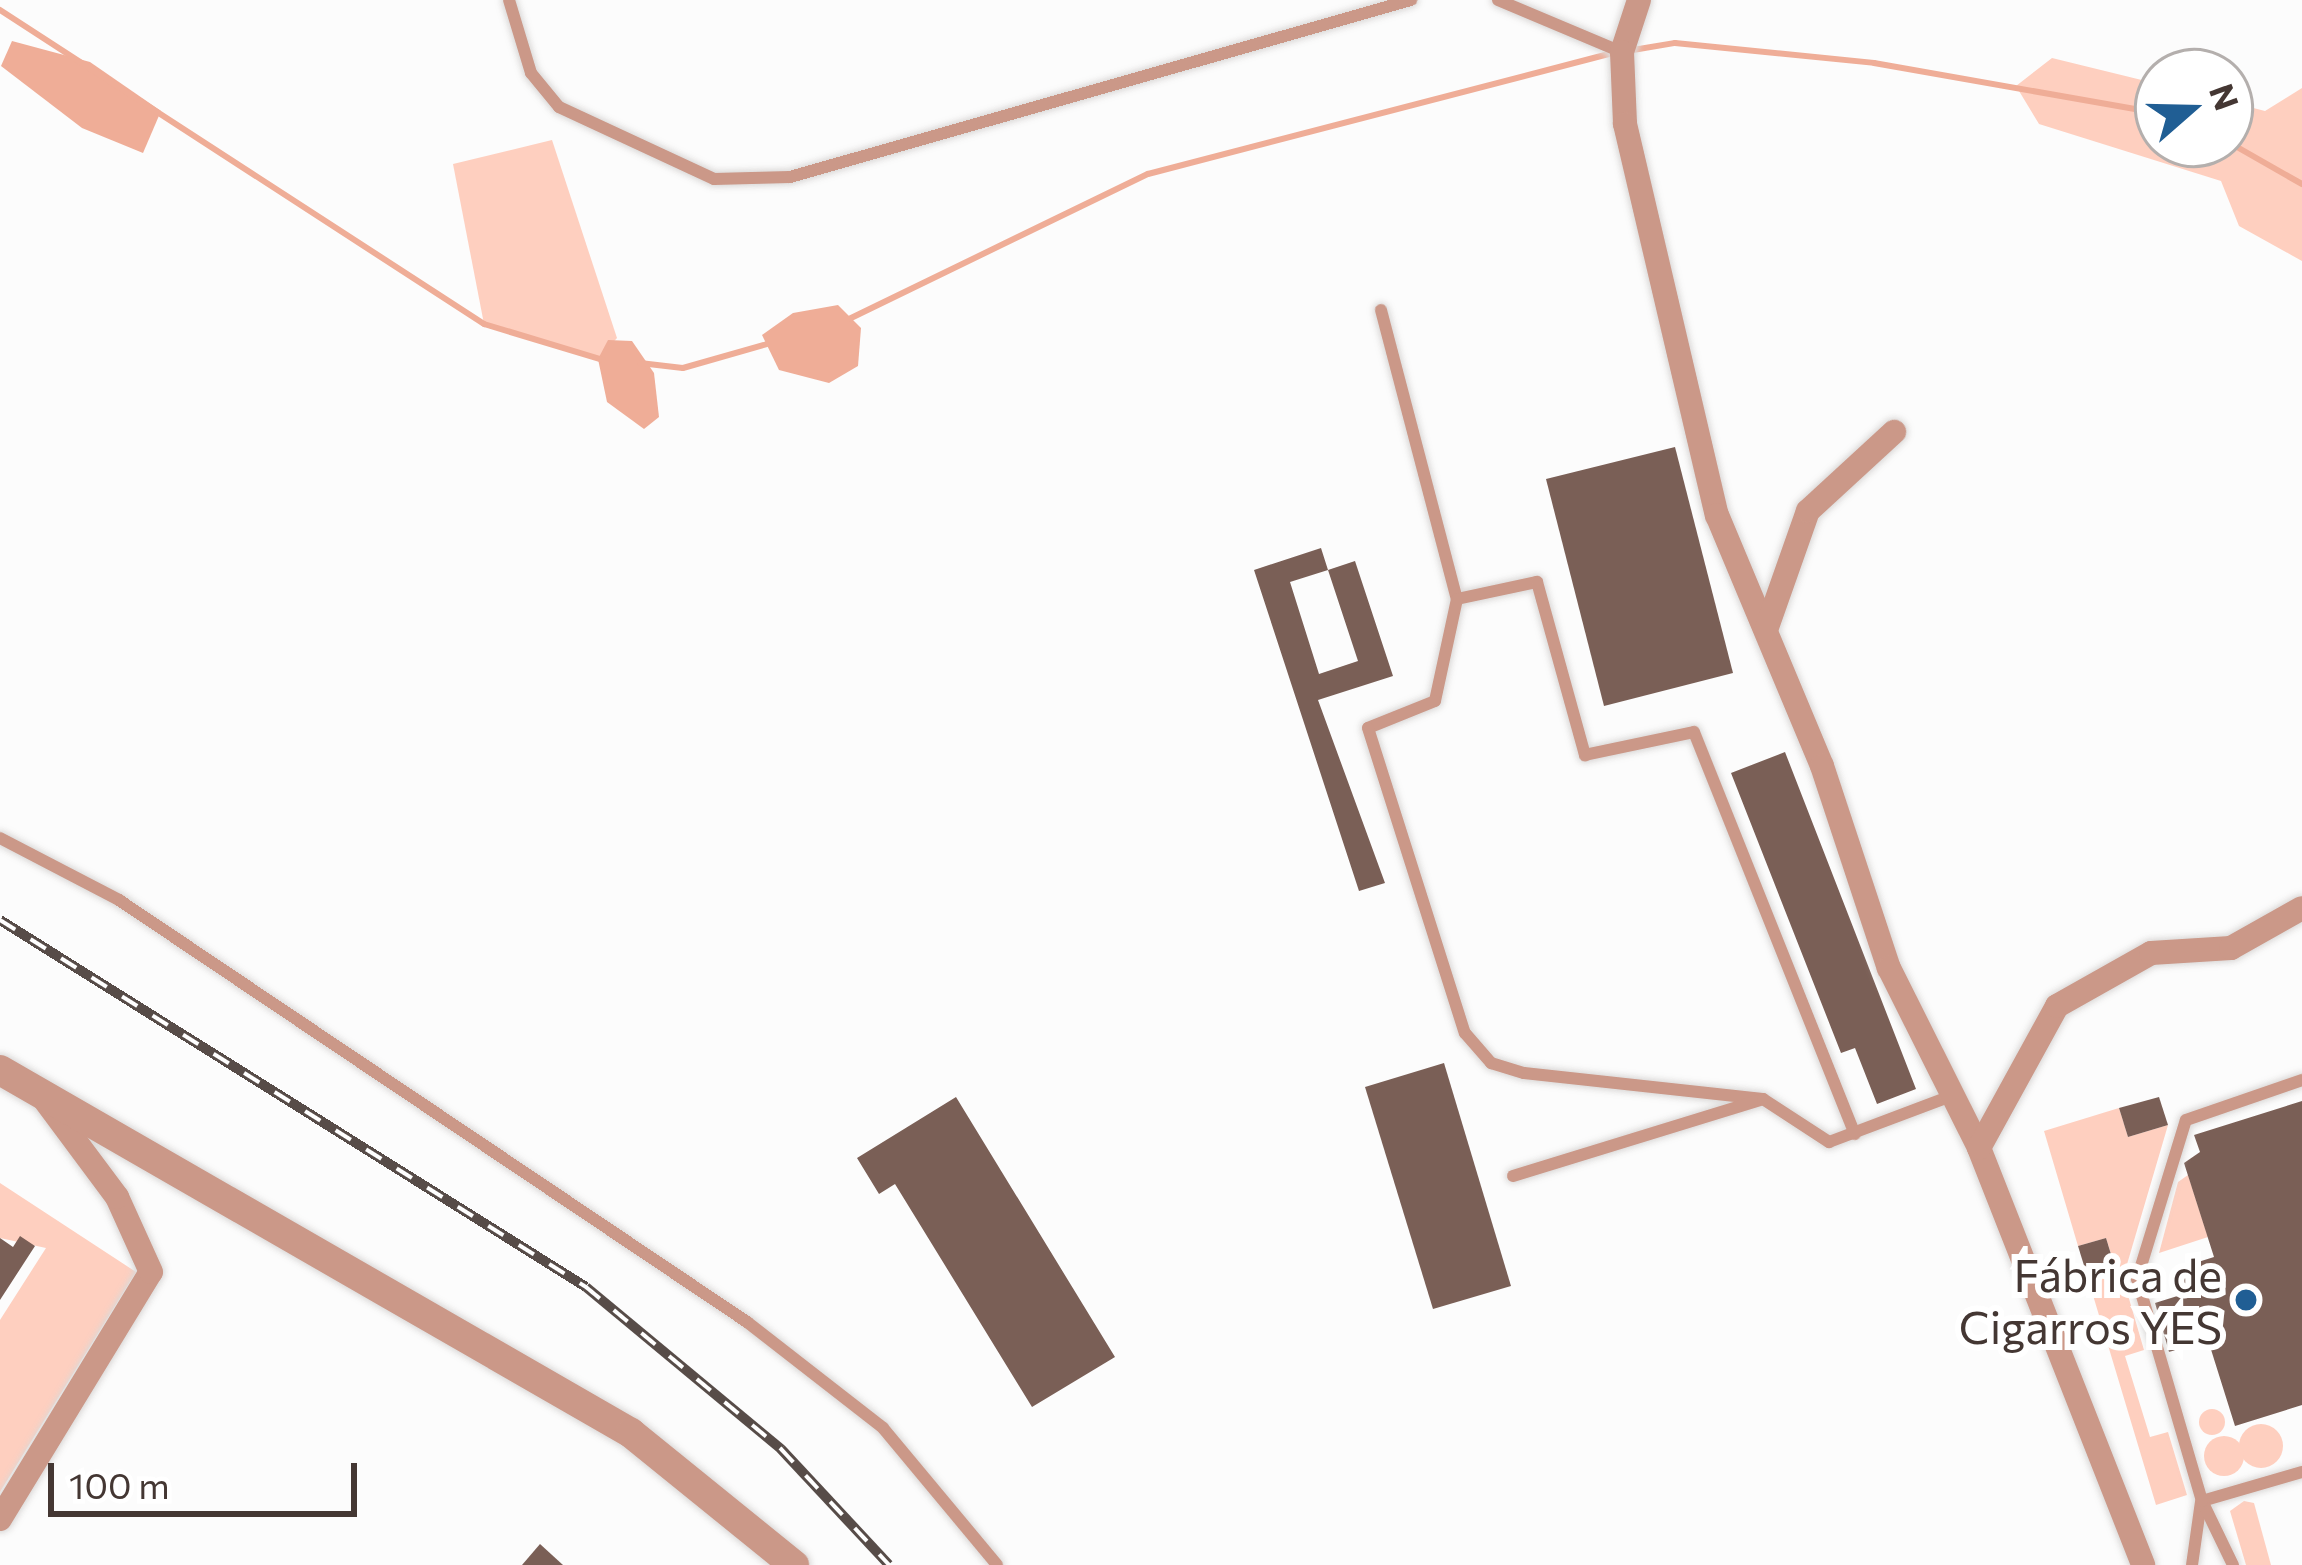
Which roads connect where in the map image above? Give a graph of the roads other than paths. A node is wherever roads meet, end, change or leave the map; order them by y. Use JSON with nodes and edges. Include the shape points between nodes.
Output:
{"nodes":[{"id":1,"x":509,"y":0,"type":"edge"},
{"id":2,"x":1411,"y":0,"type":"edge"},
{"id":3,"x":1498,"y":0,"type":"edge"},
{"id":4,"x":1639,"y":0,"type":"edge"},
{"id":5,"x":1622,"y":52,"type":"junction"},
{"id":6,"x":1381,"y":310,"type":"dead end"},
{"id":7,"x":1894,"y":432,"type":"dead end"},
{"id":8,"x":1456,"y":599,"type":"junction"},
{"id":9,"x":1766,"y":630,"type":"junction"},
{"id":10,"x":0,"y":838,"type":"edge"},
{"id":11,"x":2302,"y":908,"type":"edge"},
{"id":12,"x":0,"y":1070,"type":"edge"},
{"id":13,"x":2302,"y":1080,"type":"edge"},
{"id":14,"x":43,"y":1097,"type":"junction"},
{"id":15,"x":1949,"y":1097,"type":"junction"},
{"id":16,"x":1763,"y":1099,"type":"junction"},
{"id":17,"x":1855,"y":1134,"type":"junction"},
{"id":18,"x":1979,"y":1148,"type":"junction"},
{"id":19,"x":1513,"y":1176,"type":"dead end"},
{"id":20,"x":2302,"y":1472,"type":"edge"},
{"id":21,"x":2202,"y":1501,"type":"junction"},
{"id":22,"x":0,"y":1519,"type":"edge"},
{"id":23,"x":794,"y":1565,"type":"edge"},
{"id":24,"x":997,"y":1565,"type":"edge"},
{"id":25,"x":2143,"y":1565,"type":"edge"},
{"id":26,"x":2192,"y":1565,"type":"edge"},
{"id":27,"x":2233,"y":1565,"type":"edge"}],
"edges":[{"from":1,"to":2,"type":"lane","via":[[531,73],[559,106],[715,179],[790,177]]},
{"from":3,"to":5,"type":"lane"},
{"from":4,"to":5,"type":"street"},
{"from":5,"to":9,"type":"street","via":[[1624,124],[1696,441]]},
{"from":6,"to":8,"type":"lane"},
{"from":7,"to":9,"type":"street","via":[[1808,511]]},
{"from":8,"to":16,"type":"lane","via":[[1435,701],[1368,728],[1465,1034],[1490,1063],[1524,1073]]},
{"from":8,"to":17,"type":"lane","via":[[1537,582],[1585,755],[1694,732]]},
{"from":9,"to":15,"type":"street"},
{"from":10,"to":24,"type":"lane","via":[[119,900],[748,1322],[883,1428]]},
{"from":11,"to":18,"type":"street","via":[[2230,948],[2151,953],[2056,1006]]},
{"from":12,"to":14,"type":"street"},
{"from":13,"to":21,"type":"lane","via":[[2186,1120],[2141,1259],[2139,1291]]},
{"from":14,"to":22,"type":"street","via":[[117,1197],[151,1272]]},
{"from":14,"to":23,"type":"street","via":[[631,1433]]},
{"from":15,"to":17,"type":"lane"},
{"from":15,"to":18,"type":"street"},
{"from":16,"to":17,"type":"lane","via":[[1812,1138]]},
{"from":16,"to":19,"type":"lane"},
{"from":18,"to":25,"type":"street"},
{"from":20,"to":21,"type":"lane"},
{"from":21,"to":26,"type":"lane"},
{"from":21,"to":27,"type":"lane"}]}
